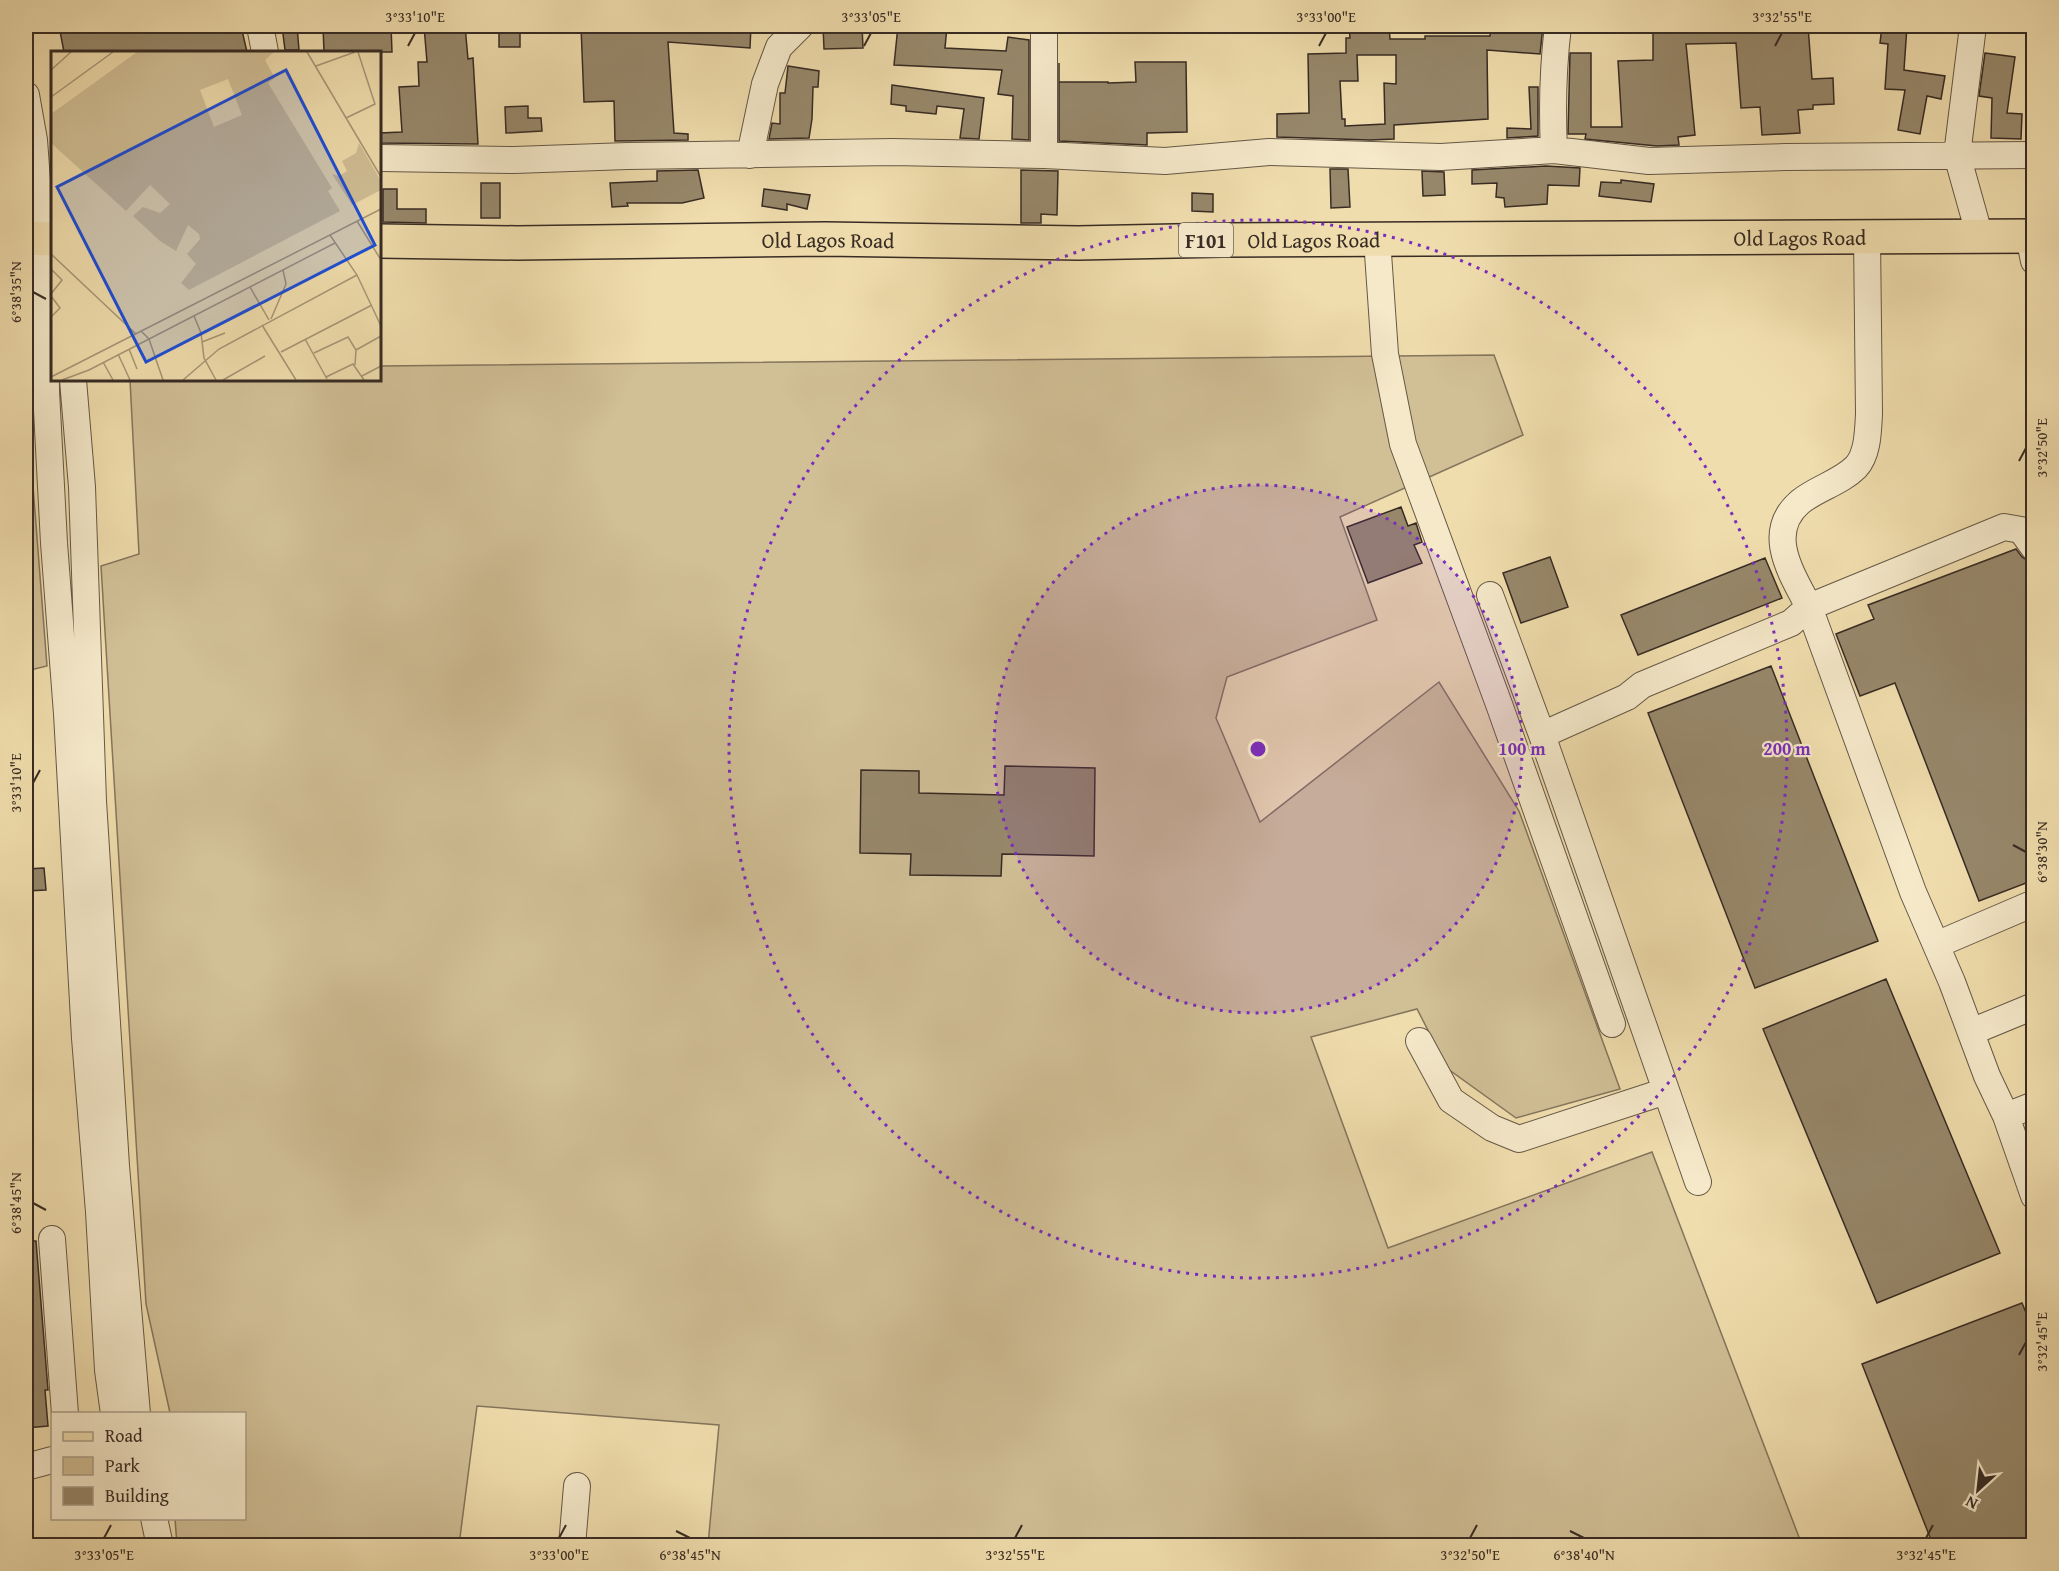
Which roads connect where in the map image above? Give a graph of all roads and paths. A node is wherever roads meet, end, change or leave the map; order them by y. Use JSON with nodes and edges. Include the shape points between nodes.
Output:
{"nodes":[{"id":1,"x":260,"y":26,"type":"edge"},
{"id":2,"x":800,"y":26,"type":"edge"},
{"id":3,"x":1044,"y":26,"type":"edge"},
{"id":4,"x":1558,"y":26,"type":"edge"},
{"id":5,"x":1973,"y":26,"type":"edge"},
{"id":6,"x":265,"y":51,"type":"edge"},
{"id":7,"x":26,"y":95,"type":"edge"},
{"id":8,"x":1554,"y":150,"type":"junction"},
{"id":9,"x":750,"y":154,"type":"junction"},
{"id":10,"x":1044,"y":155,"type":"junction"},
{"id":11,"x":1957,"y":155,"type":"junction"},
{"id":12,"x":2034,"y":155,"type":"edge"},
{"id":13,"x":381,"y":158,"type":"edge"},
{"id":14,"x":1867,"y":236,"type":"junction"},
{"id":15,"x":1980,"y":237,"type":"junction"},
{"id":16,"x":39,"y":239,"type":"edge"},
{"id":17,"x":1377,"y":239,"type":"junction"},
{"id":18,"x":381,"y":241,"type":"edge"},
{"id":19,"x":2032,"y":245,"type":"edge"},
{"id":20,"x":73,"y":381,"type":"edge"},
{"id":21,"x":2034,"y":548,"type":"edge"},
{"id":22,"x":1490,"y":595,"type":"dead end"},
{"id":23,"x":1809,"y":606,"type":"junction"},
{"id":24,"x":1542,"y":735,"type":"junction"},
{"id":25,"x":2034,"y":903,"type":"edge"},
{"id":26,"x":1936,"y":945,"type":"junction"},
{"id":27,"x":2034,"y":1006,"type":"edge"},
{"id":28,"x":1612,"y":1024,"type":"dead end"},
{"id":29,"x":1971,"y":1032,"type":"junction"},
{"id":30,"x":1419,"y":1041,"type":"dead end"},
{"id":31,"x":1666,"y":1091,"type":"junction"},
{"id":32,"x":2034,"y":1105,"type":"edge"},
{"id":33,"x":2006,"y":1116,"type":"junction"},
{"id":34,"x":1698,"y":1182,"type":"dead end"},
{"id":35,"x":2034,"y":1196,"type":"edge"},
{"id":36,"x":52,"y":1239,"type":"dead end"},
{"id":37,"x":65,"y":1412,"type":"edge"},
{"id":38,"x":114,"y":1412,"type":"edge"},
{"id":39,"x":137,"y":1412,"type":"edge"},
{"id":40,"x":51,"y":1460,"type":"edge"},
{"id":41,"x":26,"y":1467,"type":"edge"},
{"id":42,"x":577,"y":1486,"type":"dead end"},
{"id":43,"x":154,"y":1520,"type":"edge"},
{"id":44,"x":160,"y":1545,"type":"edge"},
{"id":45,"x":573,"y":1545,"type":"edge"}],
"edges":[{"from":1,"to":6,"type":"street"},
{"from":2,"to":9,"type":"street","via":[[779,47],[765,84]]},
{"from":3,"to":10,"type":"street"},
{"from":4,"to":8,"type":"street"},
{"from":5,"to":11,"type":"street"},
{"from":7,"to":16,"type":"street","via":[[34,140]]},
{"from":8,"to":10,"type":"street","via":[[1441,157],[1269,152],[1165,161]]},
{"from":8,"to":11,"type":"street","via":[[1649,160]]},
{"from":9,"to":10,"type":"street"},
{"from":9,"to":13,"type":"street","via":[[514,160]]},
{"from":11,"to":12,"type":"street"},
{"from":11,"to":15,"type":"street"},
{"from":14,"to":15,"type":"main road","name":"Old Lagos Road","number":"F101"},
{"from":14,"to":17,"type":"main road","name":"Old Lagos Road","number":"F101"},
{"from":14,"to":23,"type":"street","via":[[1867,444],[1857,466],[1800,502],[1786,519],[1782,537],[1786,563]]},
{"from":15,"to":19,"type":"main road","name":"Old Lagos Road","number":"F101"},
{"from":16,"to":38,"type":"street","via":[[45,289],[46,391],[83,1015]]},
{"from":17,"to":18,"type":"main road","name":"Old Lagos Road","number":"F101","via":[[1078,243],[825,239]]},
{"from":17,"to":28,"type":"street","via":[[1385,354],[1403,444]]},
{"from":20,"to":39,"type":"street","via":[[82,487],[93,801]]},
{"from":21,"to":23,"type":"street","via":[[2021,530],[2004,527]]},
{"from":22,"to":24,"type":"street"},
{"from":23,"to":24,"type":"street","via":[[1791,623],[1642,685],[1627,697]]},
{"from":23,"to":26,"type":"street","via":[[1896,848]]},
{"from":24,"to":31,"type":"street"},
{"from":25,"to":26,"type":"street"},
{"from":26,"to":29,"type":"street"},
{"from":27,"to":29,"type":"street"},
{"from":29,"to":33,"type":"street"},
{"from":30,"to":31,"type":"street","via":[[1451,1100],[1492,1128],[1519,1139]]},
{"from":31,"to":34,"type":"street"},
{"from":32,"to":33,"type":"street"},
{"from":33,"to":35,"type":"street"},
{"from":36,"to":37,"type":"street"},
{"from":40,"to":41,"type":"street"},
{"from":42,"to":45,"type":"street"},
{"from":43,"to":44,"type":"street"}]}
